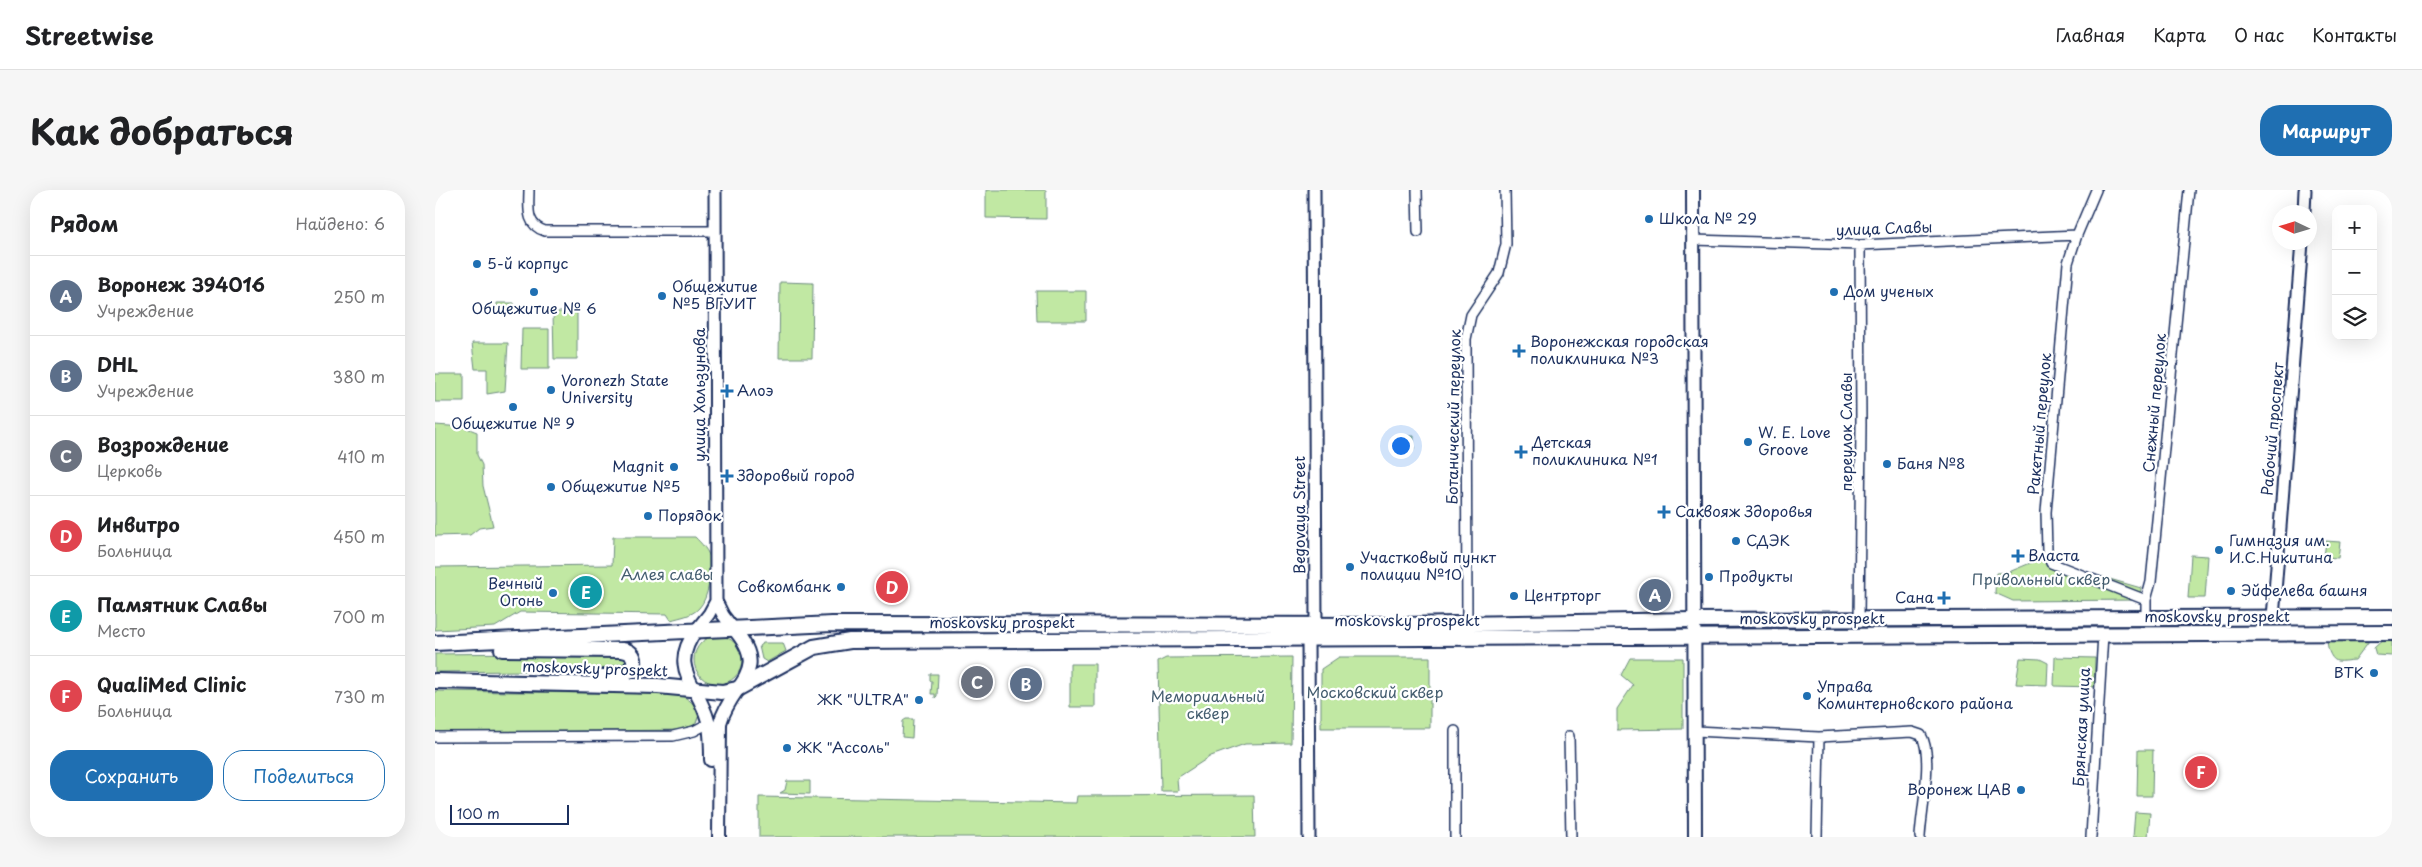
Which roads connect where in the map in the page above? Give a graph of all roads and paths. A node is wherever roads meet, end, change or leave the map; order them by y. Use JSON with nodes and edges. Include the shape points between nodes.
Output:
{"nodes":[{"id":1,"x":529,"y":190,"type":"edge"},
{"id":2,"x":715,"y":190,"type":"edge"},
{"id":3,"x":1314,"y":190,"type":"edge"},
{"id":4,"x":1417,"y":190,"type":"edge"},
{"id":5,"x":1505,"y":190,"type":"edge"},
{"id":6,"x":1693,"y":190,"type":"edge"},
{"id":7,"x":2096,"y":190,"type":"edge"},
{"id":8,"x":2189,"y":190,"type":"edge"},
{"id":9,"x":2305,"y":190,"type":"edge"},
{"id":10,"x":2304,"y":205,"type":"edge"},
{"id":11,"x":715,"y":231,"type":"junction"},
{"id":12,"x":1418,"y":232,"type":"dead end"},
{"id":13,"x":2077,"y":235,"type":"junction"},
{"id":14,"x":1693,"y":240,"type":"junction"},
{"id":15,"x":1860,"y":245,"type":"junction"},
{"id":16,"x":2301,"y":250,"type":"edge"},
{"id":17,"x":716,"y":600,"type":"junction"},
{"id":18,"x":2146,"y":600,"type":"junction"},
{"id":19,"x":2392,"y":617,"type":"edge"},
{"id":20,"x":2103,"y":618,"type":"junction"},
{"id":21,"x":2146,"y":618,"type":"junction"},
{"id":22,"x":2273,"y":618,"type":"junction"},
{"id":23,"x":1693,"y":620,"type":"junction"},
{"id":24,"x":1859,"y":620,"type":"junction"},
{"id":25,"x":1316,"y":624,"type":"junction"},
{"id":26,"x":1467,"y":624,"type":"junction"},
{"id":27,"x":733,"y":628,"type":"junction"},
{"id":28,"x":697,"y":629,"type":"junction"},
{"id":29,"x":2392,"y":632,"type":"edge"},
{"id":30,"x":2103,"y":634,"type":"junction"},
{"id":31,"x":1693,"y":635,"type":"junction"},
{"id":32,"x":1308,"y":638,"type":"junction"},
{"id":33,"x":435,"y":643,"type":"edge"},
{"id":34,"x":467,"y":643,"type":"junction"},
{"id":35,"x":435,"y":681,"type":"edge"},
{"id":36,"x":571,"y":683,"type":"junction"},
{"id":37,"x":737,"y":689,"type":"junction"},
{"id":38,"x":694,"y":690,"type":"junction"},
{"id":39,"x":709,"y":723,"type":"junction"},
{"id":40,"x":1455,"y":731,"type":"dead end"},
{"id":41,"x":1695,"y":732,"type":"junction"},
{"id":42,"x":435,"y":736,"type":"edge"},
{"id":43,"x":1569,"y":736,"type":"dead end"},
{"id":44,"x":1819,"y":737,"type":"junction"},
{"id":45,"x":711,"y":837,"type":"edge"},
{"id":46,"x":719,"y":837,"type":"edge"},
{"id":47,"x":1309,"y":837,"type":"edge"},
{"id":48,"x":1455,"y":837,"type":"edge"},
{"id":49,"x":1571,"y":837,"type":"edge"},
{"id":50,"x":1695,"y":837,"type":"edge"},
{"id":51,"x":1817,"y":837,"type":"edge"},
{"id":52,"x":1920,"y":837,"type":"edge"},
{"id":53,"x":2091,"y":837,"type":"edge"}],
"edges":[{"from":1,"to":11,"type":"street","via":[[531,222],[545,231]]},
{"from":2,"to":11,"type":"street","name":"улица Хользунова"},
{"from":3,"to":25,"type":"street","name":"Begovaya Street"},
{"from":4,"to":12,"type":"street"},
{"from":5,"to":26,"type":"street","name":"Ботанический переулок","via":[[1506,244],[1499,273],[1471,315],[1466,340]]},
{"from":6,"to":14,"type":"main road"},
{"from":7,"to":13,"type":"street","name":"Ракетный переулок"},
{"from":8,"to":18,"type":"street","name":"Снежный переулок","via":[[2151,582]]},
{"from":9,"to":10,"type":"street"},
{"from":11,"to":17,"type":"street","name":"улица Хользунова"},
{"from":13,"to":15,"type":"street","name":"улица Славы"},
{"from":13,"to":18,"type":"street","name":"Ракетный переулок","via":[[2068,263],[2046,512],[2047,552],[2051,563]]},
{"from":14,"to":15,"type":"street","name":"улица Славы"},
{"from":14,"to":23,"type":"main road"},
{"from":15,"to":24,"type":"street","name":"переулок Славы"},
{"from":16,"to":22,"type":"street","name":"Рабочий проспект"},
{"from":17,"to":27,"type":"street","name":"улица Хользунова"},
{"from":17,"to":28,"type":"street"},
{"from":18,"to":21,"type":"street","name":"Снежный переулок"},
{"from":19,"to":22,"type":"main road","name":"moskovsky prospekt"},
{"from":20,"to":21,"type":"main road","name":"moskovsky prospekt"},
{"from":20,"to":24,"type":"main road","name":"moskovsky prospekt"},
{"from":20,"to":30,"type":"main road","name":"Брянская улица"},
{"from":21,"to":22,"type":"main road","name":"moskovsky prospekt"},
{"from":23,"to":24,"type":"main road","name":"moskovsky prospekt"},
{"from":23,"to":26,"type":"main road","name":"moskovsky prospekt"},
{"from":23,"to":31,"type":"main road"},
{"from":25,"to":26,"type":"main road","name":"moskovsky prospekt"},
{"from":25,"to":27,"type":"main road","name":"moskovsky prospekt","via":[[842,624]]},
{"from":25,"to":32,"type":"street"},
{"from":27,"to":28,"type":"main road","name":"moskovsky prospekt"},
{"from":27,"to":37,"type":"main road","name":"улица Хользунова","via":[[745,641],[750,662],[747,676]]},
{"from":28,"to":34,"type":"main road","name":"moskovsky prospekt"},
{"from":28,"to":38,"type":"main road","via":[[684,653],[684,666]]},
{"from":29,"to":30,"type":"main road","name":"moskovsky prospekt"},
{"from":30,"to":31,"type":"main road","name":"moskovsky prospekt"},
{"from":30,"to":53,"type":"street","name":"Брянская улица"},
{"from":31,"to":32,"type":"main road","name":"moskovsky prospekt"},
{"from":31,"to":41,"type":"main road"},
{"from":32,"to":37,"type":"main road","name":"moskovsky prospekt","via":[[835,642],[814,647]]},
{"from":32,"to":47,"type":"street"},
{"from":33,"to":34,"type":"main road","name":"moskovsky prospekt"},
{"from":34,"to":36,"type":"main road","via":[[488,649],[622,650],[633,656],[634,664],[629,672]]},
{"from":35,"to":36,"type":"main road","name":"moskovsky prospekt"},
{"from":36,"to":38,"type":"main road","name":"moskovsky prospekt"},
{"from":37,"to":38,"type":"main road","name":"moskovsky prospekt","via":[[712,693]]},
{"from":37,"to":46,"type":"main road","name":"улица Хользунова","via":[[725,706],[720,723]]},
{"from":38,"to":39,"type":"main road"},
{"from":39,"to":42,"type":"street","via":[[695,731],[673,736]]},
{"from":39,"to":45,"type":"main road"},
{"from":40,"to":48,"type":"street"},
{"from":41,"to":44,"type":"street"},
{"from":41,"to":50,"type":"main road"},
{"from":43,"to":49,"type":"street"},
{"from":44,"to":51,"type":"street"},
{"from":44,"to":52,"type":"street","via":[[1912,732],[1921,735],[1925,741],[1926,762]]}]}
